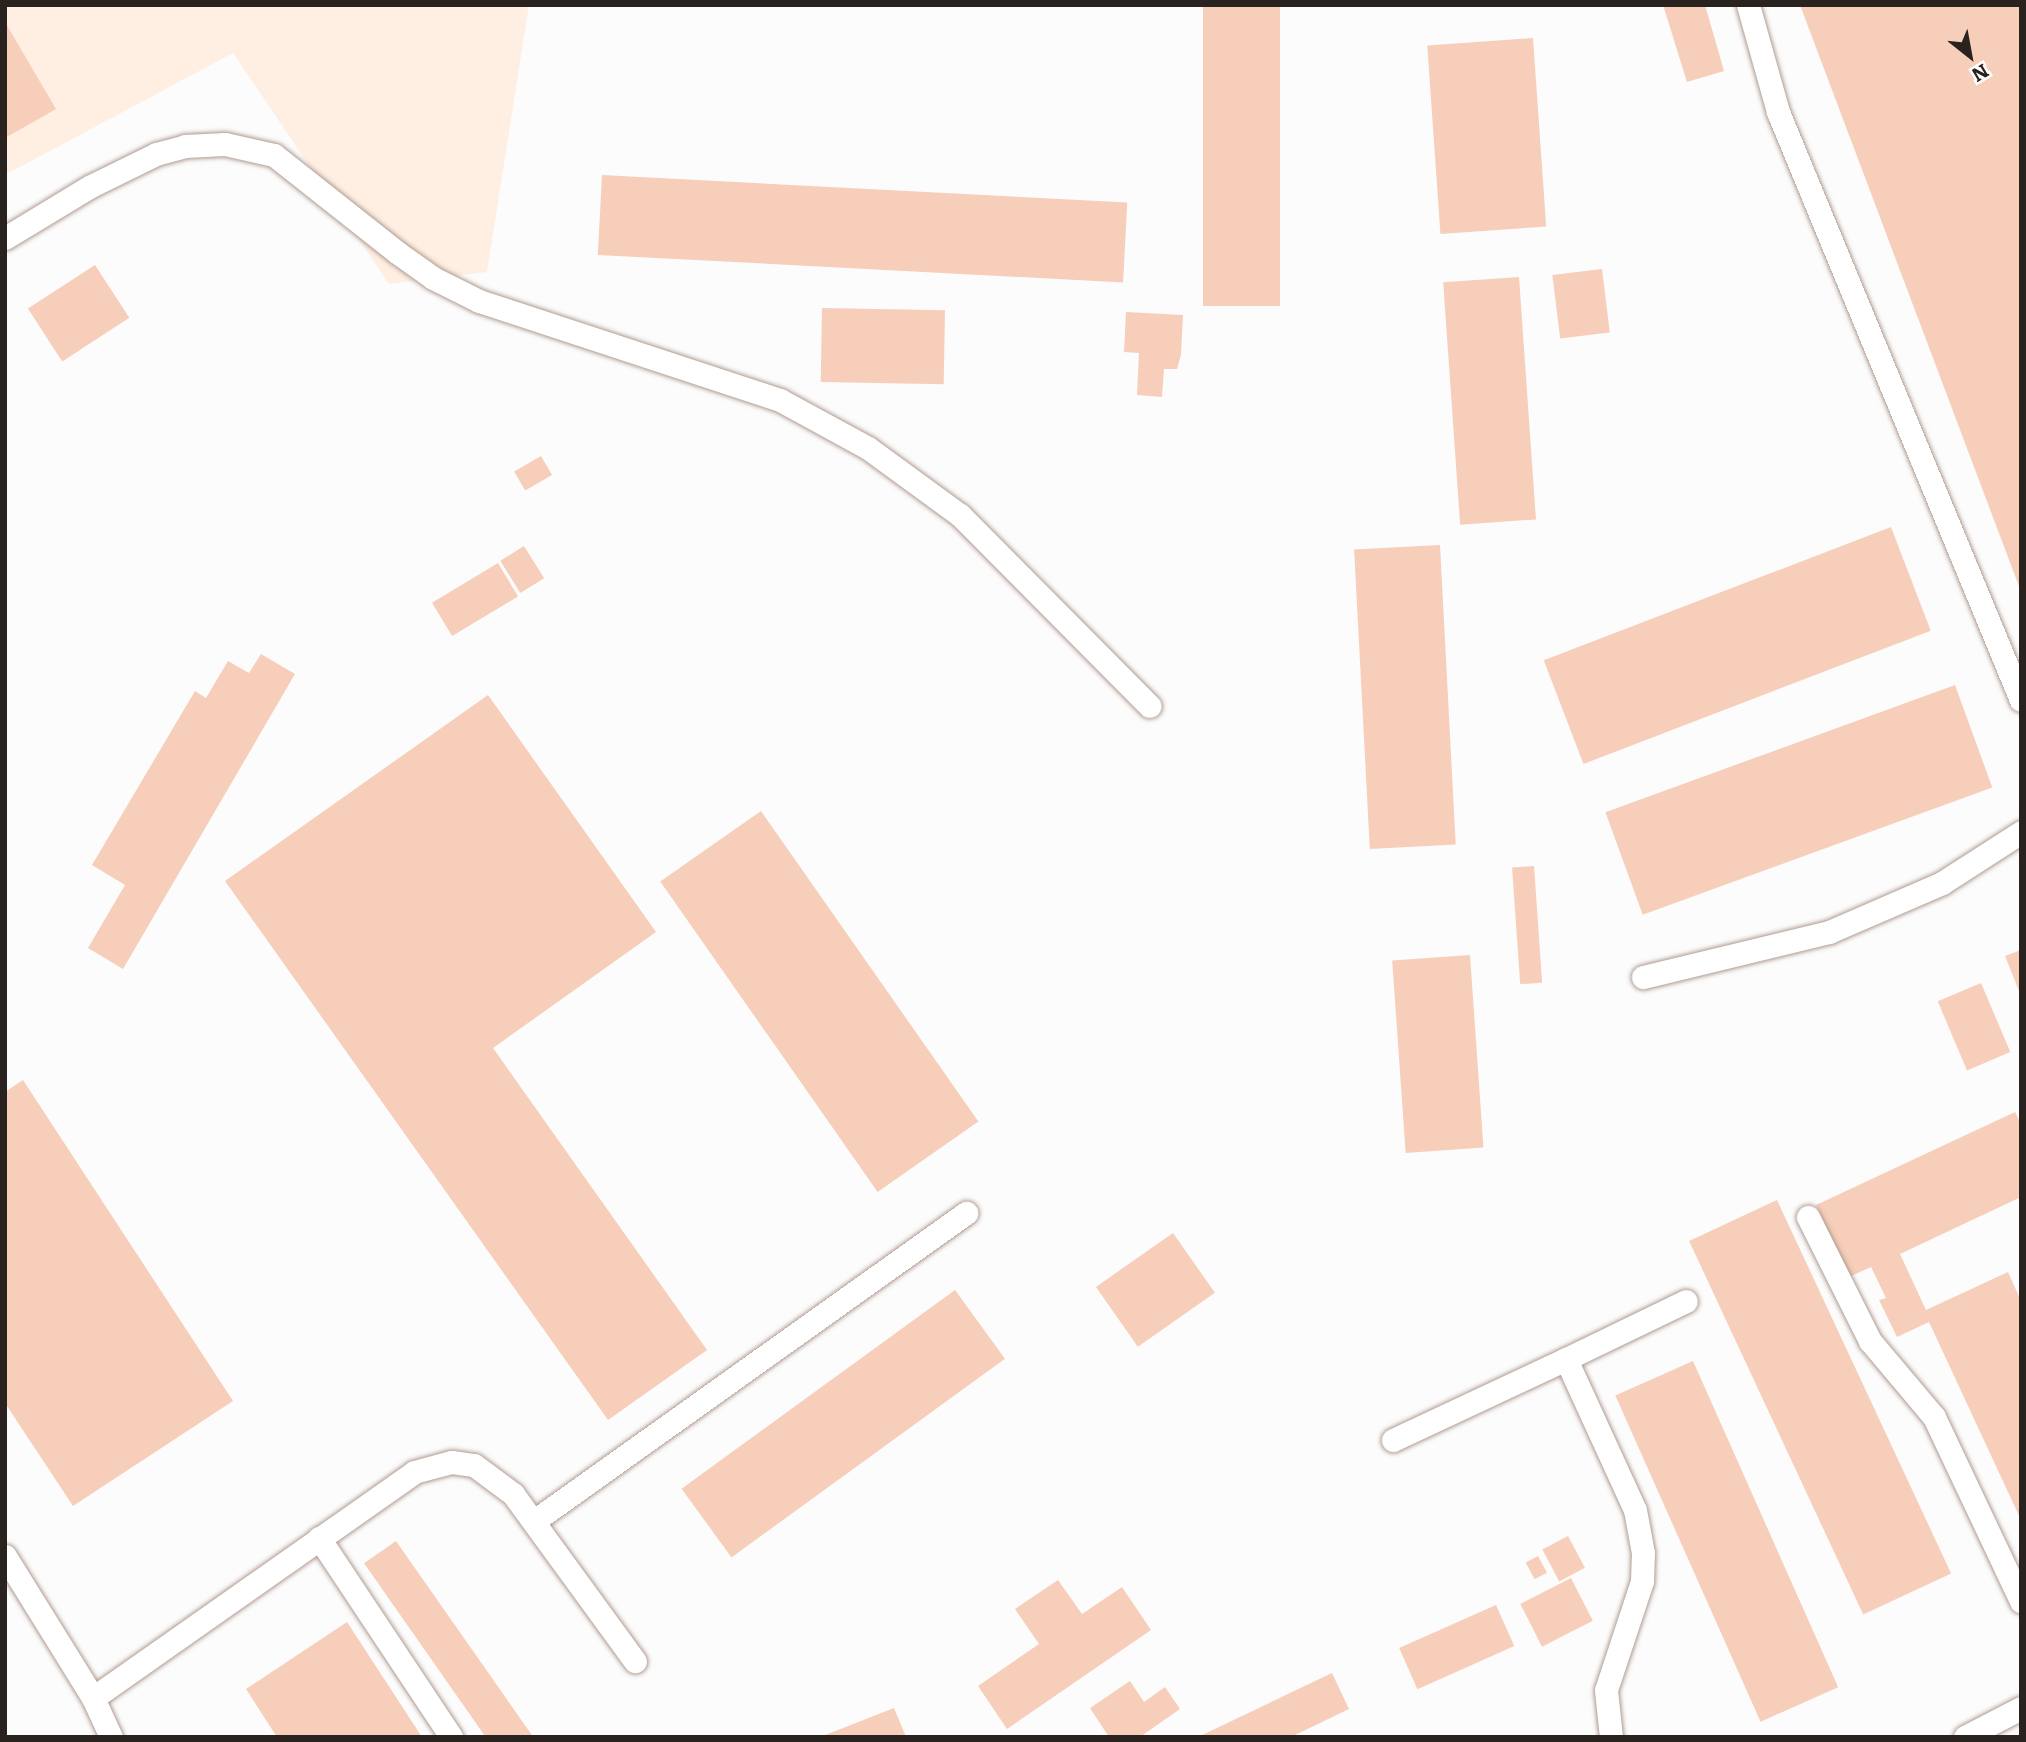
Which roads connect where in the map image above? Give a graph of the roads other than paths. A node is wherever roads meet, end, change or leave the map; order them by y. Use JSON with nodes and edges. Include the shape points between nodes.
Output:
{"nodes":[{"id":1,"x":1748,"y":5,"type":"edge"},
{"id":2,"x":5,"y":238,"type":"edge"},
{"id":3,"x":2021,"y":701,"type":"edge"},
{"id":4,"x":1150,"y":706,"type":"dead end"},
{"id":5,"x":2021,"y":832,"type":"edge"},
{"id":6,"x":1643,"y":977,"type":"dead end"},
{"id":7,"x":966,"y":1213,"type":"dead end"},
{"id":8,"x":1808,"y":1217,"type":"dead end"},
{"id":9,"x":1686,"y":1301,"type":"dead end"},
{"id":10,"x":1566,"y":1359,"type":"junction"},
{"id":11,"x":1393,"y":1440,"type":"dead end"},
{"id":12,"x":534,"y":1521,"type":"junction"},
{"id":13,"x":319,"y":1538,"type":"junction"},
{"id":14,"x":5,"y":1556,"type":"edge"},
{"id":15,"x":2021,"y":1601,"type":"edge"},
{"id":16,"x":635,"y":1661,"type":"dead end"},
{"id":17,"x":93,"y":1698,"type":"junction"},
{"id":18,"x":2021,"y":1708,"type":"edge"},
{"id":19,"x":111,"y":1737,"type":"edge"},
{"id":20,"x":451,"y":1737,"type":"edge"},
{"id":21,"x":1611,"y":1737,"type":"edge"},
{"id":22,"x":1965,"y":1737,"type":"edge"}],
"edges":[{"from":1,"to":3,"type":"lane","via":[[1778,113]]},
{"from":2,"to":4,"type":"lane","via":[[91,186],[156,154],[185,146],[225,144],[274,155],[407,260],[480,301],[780,400],[868,448],[960,515]]},
{"from":5,"to":6,"type":"lane","via":[[1942,883],[1850,923],[1753,953]]},
{"from":7,"to":12,"type":"lane"},
{"from":8,"to":15,"type":"lane","via":[[1870,1341],[1934,1416]]},
{"from":9,"to":10,"type":"lane"},
{"from":10,"to":11,"type":"lane"},
{"from":10,"to":21,"type":"lane","via":[[1635,1510],[1643,1553],[1642,1581],[1606,1690]]},
{"from":12,"to":13,"type":"lane","via":[[494,1476],[474,1465],[452,1462],[414,1472]]},
{"from":12,"to":16,"type":"lane"},
{"from":13,"to":17,"type":"lane"},
{"from":13,"to":20,"type":"lane"},
{"from":14,"to":17,"type":"lane"},
{"from":17,"to":19,"type":"lane"},
{"from":18,"to":22,"type":"lane"}]}
